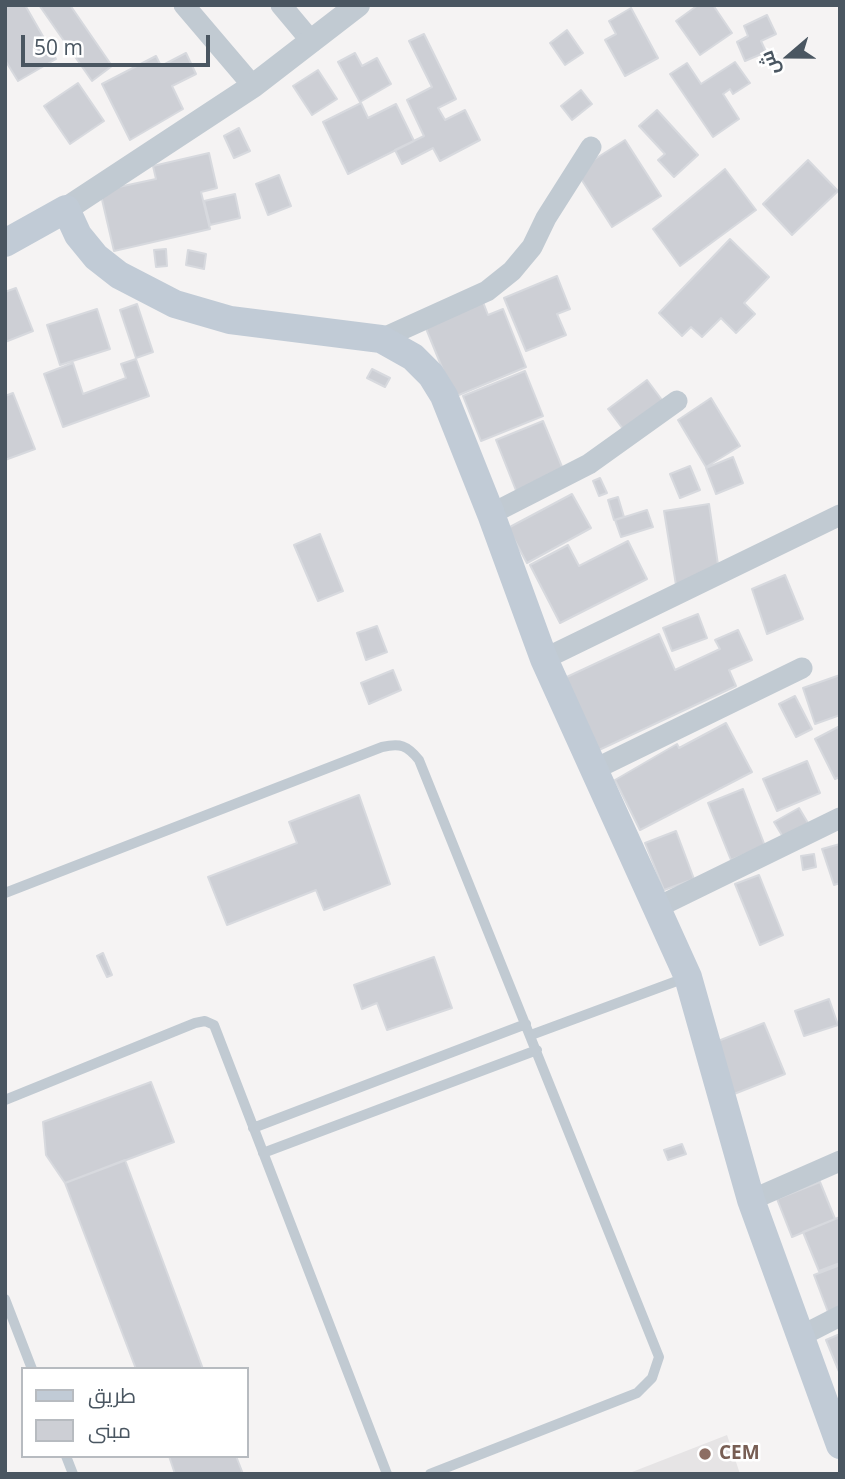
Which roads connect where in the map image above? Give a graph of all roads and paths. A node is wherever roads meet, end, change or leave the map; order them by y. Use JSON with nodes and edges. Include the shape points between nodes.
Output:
{"nodes":[{"id":1,"x":184,"y":5,"type":"edge"},
{"id":2,"x":281,"y":5,"type":"edge"},
{"id":3,"x":358,"y":5,"type":"edge"},
{"id":4,"x":312,"y":42,"type":"junction"},
{"id":5,"x":253,"y":86,"type":"junction"},
{"id":6,"x":591,"y":147,"type":"dead end"},
{"id":7,"x":66,"y":209,"type":"junction"},
{"id":8,"x":5,"y":243,"type":"edge"},
{"id":9,"x":381,"y":339,"type":"junction"},
{"id":10,"x":677,"y":401,"type":"dead end"},
{"id":11,"x":491,"y":514,"type":"junction"},
{"id":12,"x":840,"y":515,"type":"edge"},
{"id":13,"x":544,"y":659,"type":"junction"},
{"id":14,"x":802,"y":668,"type":"dead end"},
{"id":15,"x":593,"y":770,"type":"junction"},
{"id":16,"x":840,"y":818,"type":"edge"},
{"id":17,"x":5,"y":893,"type":"edge"},
{"id":18,"x":658,"y":907,"type":"junction"},
{"id":19,"x":688,"y":977,"type":"junction"},
{"id":20,"x":526,"y":1024,"type":"junction"},
{"id":21,"x":531,"y":1035,"type":"junction"},
{"id":22,"x":537,"y":1051,"type":"junction"},
{"id":23,"x":5,"y":1100,"type":"edge"},
{"id":24,"x":253,"y":1128,"type":"junction"},
{"id":25,"x":263,"y":1153,"type":"junction"},
{"id":26,"x":840,"y":1161,"type":"edge"},
{"id":27,"x":751,"y":1200,"type":"junction"},
{"id":28,"x":5,"y":1299,"type":"edge"},
{"id":29,"x":840,"y":1316,"type":"edge"},
{"id":30,"x":799,"y":1337,"type":"junction"},
{"id":31,"x":31,"y":1367,"type":"edge"},
{"id":32,"x":840,"y":1445,"type":"edge"},
{"id":33,"x":387,"y":1474,"type":"edge"},
{"id":34,"x":430,"y":1474,"type":"edge"}],
"edges":[{"from":1,"to":5,"type":"street"},
{"from":2,"to":4,"type":"street"},
{"from":3,"to":4,"type":"street"},
{"from":4,"to":5,"type":"street"},
{"from":5,"to":7,"type":"street"},
{"from":6,"to":9,"type":"street","via":[[545,218],[532,247],[512,271],[487,291]]},
{"from":7,"to":8,"type":"main road"},
{"from":7,"to":9,"type":"main road","via":[[78,235],[96,257],[119,275],[175,304],[229,320]]},
{"from":9,"to":11,"type":"main road","via":[[414,357],[431,375]]},
{"from":10,"to":11,"type":"street","via":[[589,464]]},
{"from":11,"to":13,"type":"main road"},
{"from":12,"to":13,"type":"street"},
{"from":13,"to":15,"type":"main road"},
{"from":14,"to":15,"type":"street"},
{"from":15,"to":18,"type":"main road"},
{"from":16,"to":18,"type":"street"},
{"from":17,"to":20,"type":"lane","via":[[397,743],[419,760]]},
{"from":18,"to":19,"type":"main road"},
{"from":19,"to":21,"type":"lane"},
{"from":19,"to":27,"type":"main road"},
{"from":20,"to":21,"type":"lane"},
{"from":20,"to":24,"type":"lane"},
{"from":21,"to":22,"type":"lane"},
{"from":22,"to":25,"type":"lane"},
{"from":22,"to":34,"type":"lane","via":[[659,1357],[652,1378],[637,1393]]},
{"from":23,"to":24,"type":"lane","via":[[205,1021],[214,1026]]},
{"from":24,"to":25,"type":"lane"},
{"from":25,"to":33,"type":"lane"},
{"from":26,"to":27,"type":"street"},
{"from":27,"to":30,"type":"main road"},
{"from":28,"to":31,"type":"lane"},
{"from":29,"to":30,"type":"street"},
{"from":30,"to":32,"type":"main road"}]}
